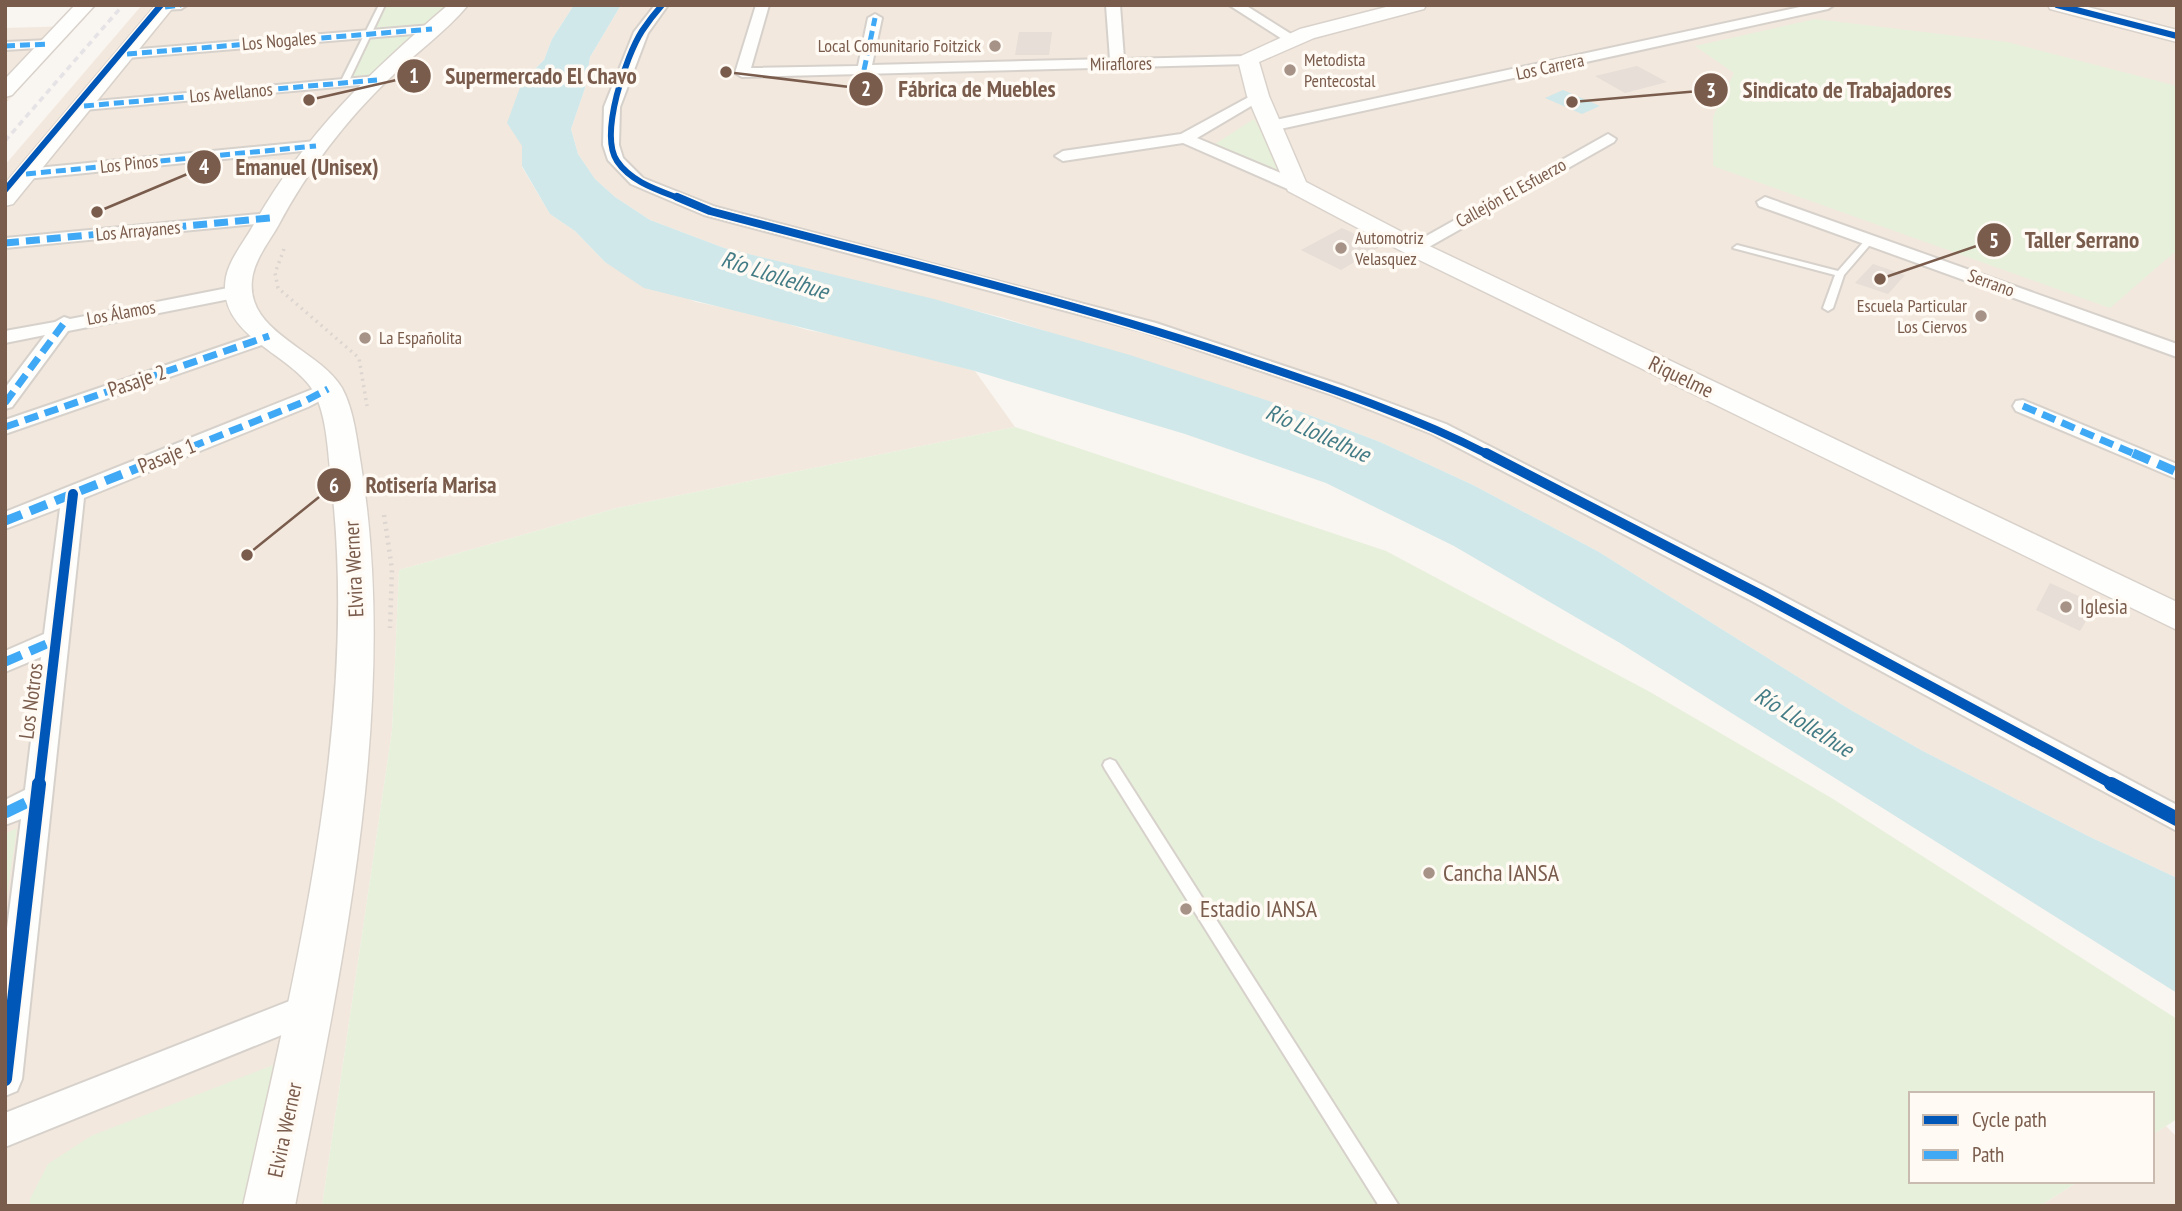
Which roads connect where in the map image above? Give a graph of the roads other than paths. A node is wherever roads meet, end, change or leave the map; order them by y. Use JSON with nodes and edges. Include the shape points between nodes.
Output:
{"nodes":[{"id":1,"x":86,"y":5,"type":"edge"},
{"id":2,"x":382,"y":5,"type":"edge"},
{"id":3,"x":459,"y":5,"type":"edge"},
{"id":4,"x":662,"y":5,"type":"edge"},
{"id":5,"x":763,"y":5,"type":"edge"},
{"id":6,"x":1113,"y":5,"type":"edge"},
{"id":7,"x":1235,"y":5,"type":"edge"},
{"id":8,"x":1416,"y":5,"type":"edge"},
{"id":9,"x":1828,"y":5,"type":"edge"},
{"id":10,"x":2057,"y":5,"type":"edge"},
{"id":11,"x":171,"y":6,"type":"edge"},
{"id":12,"x":875,"y":18,"type":"dead end"},
{"id":13,"x":432,"y":29,"type":"junction"},
{"id":14,"x":368,"y":34,"type":"junction"},
{"id":15,"x":2177,"y":36,"type":"edge"},
{"id":16,"x":1292,"y":39,"type":"junction"},
{"id":17,"x":49,"y":44,"type":"junction"},
{"id":18,"x":5,"y":46,"type":"edge"},
{"id":19,"x":127,"y":54,"type":"junction"},
{"id":20,"x":1248,"y":60,"type":"junction"},
{"id":21,"x":1117,"y":64,"type":"junction"},
{"id":22,"x":864,"y":70,"type":"junction"},
{"id":23,"x":377,"y":80,"type":"junction"},
{"id":24,"x":344,"y":83,"type":"junction"},
{"id":25,"x":5,"y":91,"type":"edge"},
{"id":26,"x":1258,"y":96,"type":"junction"},
{"id":27,"x":85,"y":106,"type":"junction"},
{"id":28,"x":1271,"y":126,"type":"junction"},
{"id":29,"x":1185,"y":138,"type":"junction"},
{"id":30,"x":1608,"y":139,"type":"dead end"},
{"id":31,"x":316,"y":146,"type":"junction"},
{"id":32,"x":1063,"y":156,"type":"dead end"},
{"id":33,"x":26,"y":174,"type":"junction"},
{"id":34,"x":1296,"y":186,"type":"junction"},
{"id":35,"x":5,"y":199,"type":"edge"},
{"id":36,"x":1765,"y":202,"type":"dead end"},
{"id":37,"x":270,"y":218,"type":"junction"},
{"id":38,"x":1871,"y":239,"type":"junction"},
{"id":39,"x":5,"y":243,"type":"edge"},
{"id":40,"x":1414,"y":248,"type":"junction"},
{"id":41,"x":1737,"y":248,"type":"dead end"},
{"id":42,"x":1840,"y":274,"type":"junction"},
{"id":43,"x":238,"y":292,"type":"junction"},
{"id":44,"x":1828,"y":308,"type":"dead end"},
{"id":45,"x":65,"y":323,"type":"junction"},
{"id":46,"x":269,"y":336,"type":"junction"},
{"id":47,"x":5,"y":337,"type":"edge"},
{"id":48,"x":2177,"y":351,"type":"edge"},
{"id":49,"x":328,"y":389,"type":"junction"},
{"id":50,"x":5,"y":403,"type":"edge"},
{"id":51,"x":2023,"y":406,"type":"dead end"},
{"id":52,"x":5,"y":427,"type":"edge"},
{"id":53,"x":2177,"y":472,"type":"edge"},
{"id":54,"x":73,"y":494,"type":"junction"},
{"id":55,"x":5,"y":522,"type":"edge"},
{"id":56,"x":2177,"y":617,"type":"edge"},
{"id":57,"x":58,"y":639,"type":"junction"},
{"id":58,"x":5,"y":662,"type":"edge"},
{"id":59,"x":1110,"y":765,"type":"dead end"},
{"id":60,"x":38,"y":797,"type":"junction"},
{"id":61,"x":5,"y":813,"type":"edge"},
{"id":62,"x":2177,"y":820,"type":"edge"},
{"id":63,"x":310,"y":1008,"type":"junction"},
{"id":64,"x":5,"y":1079,"type":"edge"},
{"id":65,"x":5,"y":1130,"type":"edge"},
{"id":66,"x":269,"y":1206,"type":"edge"},
{"id":67,"x":1390,"y":1206,"type":"edge"}],
"edges":[{"from":1,"to":17,"type":"main road"},
{"from":2,"to":14,"type":"lane"},
{"from":3,"to":13,"type":"main road"},
{"from":4,"to":62,"type":"street","via":[[641,32],[612,107],[611,145],[616,160],[637,181],[709,211],[1162,331],[1439,429],[1759,594]]},
{"from":5,"to":22,"type":"street","name":"Miraflores","via":[[742,73]]},
{"from":6,"to":21,"type":"street"},
{"from":7,"to":16,"type":"street"},
{"from":8,"to":16,"type":"main road"},
{"from":9,"to":28,"type":"street","name":"Los Carrera"},
{"from":10,"to":15,"type":"main road"},
{"from":11,"to":19,"type":"main road"},
{"from":12,"to":22,"type":"street"},
{"from":13,"to":14,"type":"street","name":"Los Nogales"},
{"from":13,"to":23,"type":"main road"},
{"from":14,"to":19,"type":"street","name":"Los Nogales"},
{"from":14,"to":24,"type":"lane"},
{"from":16,"to":20,"type":"main road"},
{"from":17,"to":18,"type":"street"},
{"from":17,"to":25,"type":"main road"},
{"from":19,"to":27,"type":"main road"},
{"from":20,"to":21,"type":"street","name":"Miraflores"},
{"from":20,"to":26,"type":"main road"},
{"from":21,"to":22,"type":"street","name":"Miraflores"},
{"from":23,"to":24,"type":"street","name":"Los Avellanos"},
{"from":23,"to":31,"type":"main road"},
{"from":24,"to":27,"type":"street","name":"Los Avellanos"},
{"from":26,"to":28,"type":"main road"},
{"from":26,"to":29,"type":"street"},
{"from":27,"to":33,"type":"main road"},
{"from":28,"to":34,"type":"main road"},
{"from":29,"to":32,"type":"street"},
{"from":29,"to":34,"type":"street","name":"Riquelme"},
{"from":30,"to":40,"type":"street","name":"Callejón El Esfuerzo"},
{"from":31,"to":33,"type":"street","name":"Los Pinos"},
{"from":31,"to":37,"type":"main road"},
{"from":33,"to":35,"type":"main road"},
{"from":34,"to":40,"type":"main road","name":"Riquelme"},
{"from":36,"to":38,"type":"street","name":"Serrano"},
{"from":37,"to":39,"type":"street","name":"Los Arrayanes"},
{"from":37,"to":43,"type":"main road","via":[[243,267]]},
{"from":38,"to":42,"type":"lane"},
{"from":38,"to":48,"type":"street","name":"Serrano"},
{"from":40,"to":56,"type":"main road","name":"Riquelme"},
{"from":41,"to":42,"type":"lane"},
{"from":42,"to":44,"type":"lane"},
{"from":43,"to":45,"type":"street","name":"Los Álamos"},
{"from":43,"to":46,"type":"main road","via":[[246,315]]},
{"from":45,"to":47,"type":"street","name":"Los Álamos"},
{"from":45,"to":50,"type":"street"},
{"from":46,"to":49,"type":"main road"},
{"from":46,"to":52,"type":"street","name":"Pasaje 2"},
{"from":49,"to":54,"type":"street","name":"Pasaje 1"},
{"from":49,"to":63,"type":"main road","name":"Elvira Werner","via":[[350,496],[355,561],[354,705],[332,892]]},
{"from":51,"to":53,"type":"street"},
{"from":54,"to":55,"type":"street","name":"Pasaje 1"},
{"from":54,"to":57,"type":"street","name":"Los Notros"},
{"from":57,"to":58,"type":"street"},
{"from":57,"to":60,"type":"street","name":"Los Notros"},
{"from":59,"to":67,"type":"lane"},
{"from":60,"to":61,"type":"street"},
{"from":60,"to":64,"type":"street","name":"Los Notros"},
{"from":63,"to":65,"type":"street"},
{"from":63,"to":66,"type":"main road","name":"Elvira Werner"}]}
